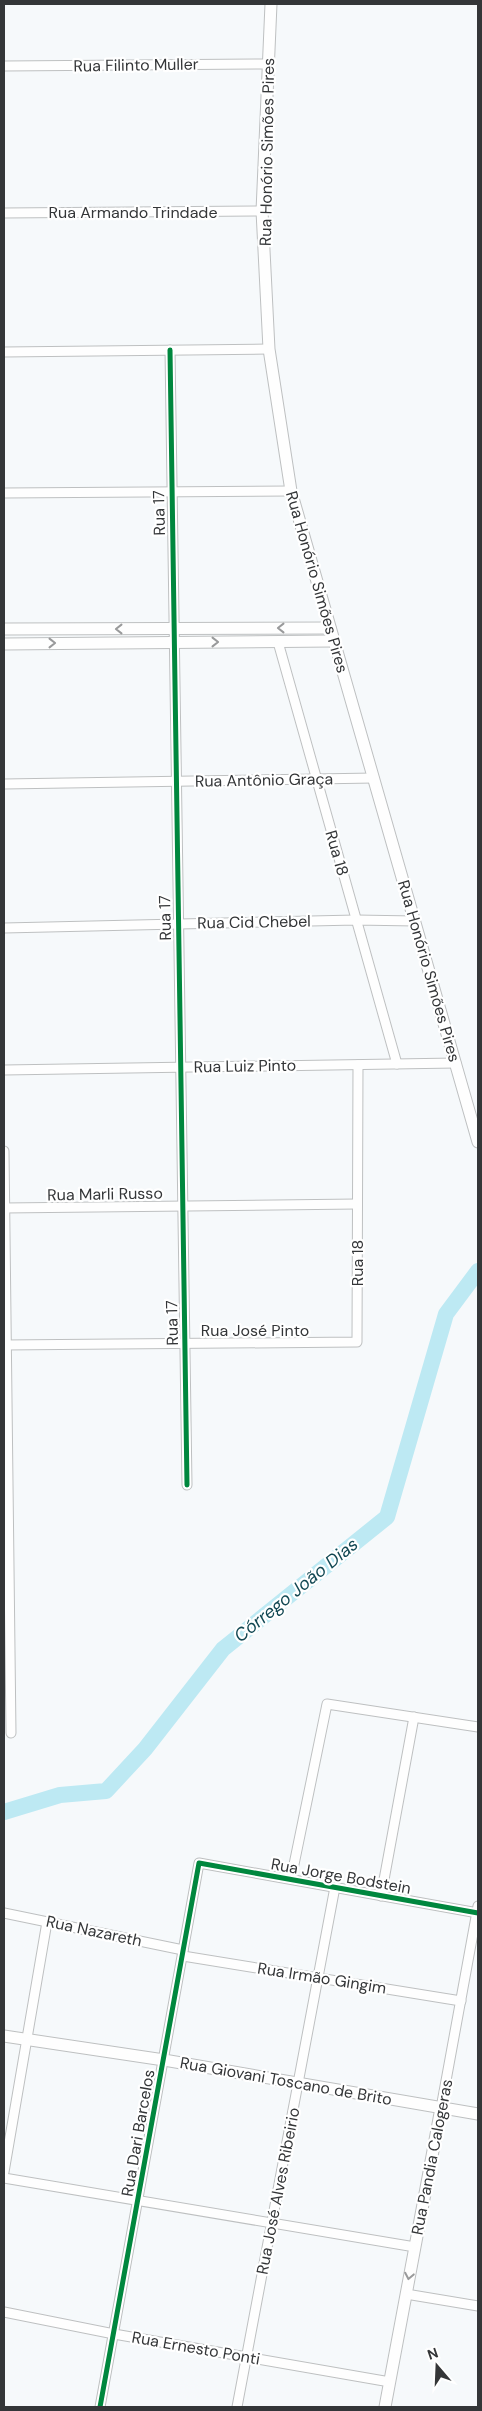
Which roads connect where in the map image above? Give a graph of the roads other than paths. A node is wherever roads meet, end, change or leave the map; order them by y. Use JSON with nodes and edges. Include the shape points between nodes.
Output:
{"nodes":[{"id":1,"x":271,"y":4,"type":"edge"},
{"id":2,"x":268,"y":64,"type":"junction"},
{"id":3,"x":4,"y":66,"type":"edge"},
{"id":4,"x":262,"y":211,"type":"junction"},
{"id":5,"x":4,"y":213,"type":"edge"},
{"id":6,"x":269,"y":349,"type":"junction"},
{"id":7,"x":170,"y":350,"type":"junction"},
{"id":8,"x":4,"y":352,"type":"edge"},
{"id":9,"x":291,"y":491,"type":"junction"},
{"id":10,"x":171,"y":492,"type":"junction"},
{"id":11,"x":4,"y":493,"type":"edge"},
{"id":12,"x":330,"y":628,"type":"junction"},
{"id":13,"x":173,"y":629,"type":"junction"},
{"id":14,"x":4,"y":630,"type":"edge"},
{"id":15,"x":278,"y":642,"type":"junction"},
{"id":16,"x":333,"y":642,"type":"junction"},
{"id":17,"x":173,"y":643,"type":"junction"},
{"id":18,"x":4,"y":644,"type":"edge"},
{"id":19,"x":374,"y":778,"type":"junction"},
{"id":20,"x":316,"y":779,"type":"junction"},
{"id":21,"x":175,"y":781,"type":"junction"},
{"id":22,"x":4,"y":784,"type":"edge"},
{"id":23,"x":356,"y":920,"type":"junction"},
{"id":24,"x":415,"y":921,"type":"junction"},
{"id":25,"x":178,"y":924,"type":"junction"},
{"id":26,"x":4,"y":928,"type":"edge"},
{"id":27,"x":456,"y":1063,"type":"junction"},
{"id":28,"x":397,"y":1064,"type":"junction"},
{"id":29,"x":358,"y":1065,"type":"junction"},
{"id":30,"x":180,"y":1067,"type":"junction"},
{"id":31,"x":4,"y":1070,"type":"edge"},
{"id":32,"x":478,"y":1142,"type":"edge"},
{"id":33,"x":4,"y":1151,"type":"edge"},
{"id":34,"x":357,"y":1204,"type":"junction"},
{"id":35,"x":182,"y":1206,"type":"junction"},
{"id":36,"x":4,"y":1208,"type":"edge"},
{"id":37,"x":357,"y":1342,"type":"joint"},
{"id":38,"x":184,"y":1343,"type":"junction"},
{"id":39,"x":5,"y":1345,"type":"edge"},
{"id":40,"x":6,"y":1481,"type":"edge"},
{"id":41,"x":187,"y":1485,"type":"dead end"},
{"id":42,"x":7,"y":1626,"type":"edge"},
{"id":43,"x":414,"y":1717,"type":"junction"},
{"id":44,"x":478,"y":1727,"type":"edge"},
{"id":45,"x":11,"y":1733,"type":"dead end"},
{"id":46,"x":199,"y":1863,"type":"joint"},
{"id":47,"x":291,"y":1879,"type":"junction"},
{"id":48,"x":335,"y":1887,"type":"junction"},
{"id":49,"x":380,"y":1896,"type":"junction"},
{"id":50,"x":478,"y":1911,"type":"edge"},
{"id":51,"x":4,"y":1913,"type":"edge"},
{"id":52,"x":47,"y":1922,"type":"junction"},
{"id":53,"x":183,"y":1953,"type":"junction"},
{"id":54,"x":318,"y":1978,"type":"junction"},
{"id":55,"x":461,"y":2001,"type":"junction"},
{"id":56,"x":4,"y":2036,"type":"edge"},
{"id":57,"x":28,"y":2039,"type":"junction"},
{"id":58,"x":164,"y":2060,"type":"junction"},
{"id":59,"x":298,"y":2082,"type":"junction"},
{"id":60,"x":441,"y":2108,"type":"junction"},
{"id":61,"x":478,"y":2114,"type":"edge"},
{"id":62,"x":4,"y":2172,"type":"edge"},
{"id":63,"x":4,"y":2178,"type":"edge"},
{"id":64,"x":139,"y":2200,"type":"junction"},
{"id":65,"x":272,"y":2222,"type":"junction"},
{"id":66,"x":415,"y":2247,"type":"junction"},
{"id":67,"x":406,"y":2294,"type":"junction"},
{"id":68,"x":478,"y":2306,"type":"edge"},
{"id":69,"x":4,"y":2312,"type":"edge"},
{"id":70,"x":114,"y":2334,"type":"junction"},
{"id":71,"x":247,"y":2357,"type":"junction"},
{"id":72,"x":390,"y":2382,"type":"junction"},
{"id":73,"x":100,"y":2407,"type":"edge"},
{"id":74,"x":237,"y":2407,"type":"edge"},
{"id":75,"x":385,"y":2407,"type":"edge"}],
"edges":[{"from":1,"to":2,"type":"main road","name":"Rua Honório Simões Pires"},
{"from":2,"to":3,"type":"street","name":"Rua Filinto Muller"},
{"from":2,"to":4,"type":"main road","name":"Rua Honório Simões Pires"},
{"from":4,"to":5,"type":"street","name":"Rua Armando Trindade"},
{"from":4,"to":6,"type":"main road","name":"Rua Honório Simões Pires"},
{"from":6,"to":7,"type":"street"},
{"from":6,"to":9,"type":"main road","name":"Rua Honório Simões Pires"},
{"from":7,"to":8,"type":"street"},
{"from":7,"to":10,"type":"street","name":"Rua 17"},
{"from":9,"to":10,"type":"street"},
{"from":9,"to":12,"type":"main road","name":"Rua Honório Simões Pires"},
{"from":10,"to":11,"type":"street"},
{"from":10,"to":13,"type":"street","name":"Rua 17"},
{"from":12,"to":13,"type":"main road","one_way":true},
{"from":12,"to":16,"type":"main road","name":"Rua Honório Simões Pires"},
{"from":13,"to":14,"type":"main road","one_way":true},
{"from":13,"to":17,"type":"street","name":"Rua 17"},
{"from":15,"to":16,"type":"main road"},
{"from":17,"to":15,"type":"main road","one_way":true},
{"from":15,"to":20,"type":"street","name":"Rua 18"},
{"from":16,"to":19,"type":"main road","name":"Rua Honório Simões Pires"},
{"from":18,"to":17,"type":"main road","one_way":true},
{"from":17,"to":21,"type":"street","name":"Rua 17"},
{"from":19,"to":20,"type":"street","name":"Rua Antônio Graça"},
{"from":19,"to":24,"type":"main road","name":"Rua Honório Simões Pires"},
{"from":20,"to":21,"type":"street","name":"Rua Antônio Graça"},
{"from":20,"to":23,"type":"street","name":"Rua 18"},
{"from":21,"to":22,"type":"street","name":"Rua Antônio Graça"},
{"from":21,"to":25,"type":"street","name":"Rua 17"},
{"from":23,"to":24,"type":"street","name":"Rua Cid Chebel"},
{"from":23,"to":25,"type":"street","name":"Rua Cid Chebel"},
{"from":23,"to":28,"type":"street","name":"Rua 18"},
{"from":24,"to":27,"type":"main road","name":"Rua Honório Simões Pires"},
{"from":25,"to":26,"type":"street","name":"Rua Cid Chebel"},
{"from":25,"to":30,"type":"street","name":"Rua 17"},
{"from":27,"to":28,"type":"street","name":"Rua Luiz Pinto"},
{"from":27,"to":32,"type":"main road","name":"Rua Honório Simões Pires"},
{"from":28,"to":29,"type":"street","name":"Rua Luiz Pinto"},
{"from":29,"to":30,"type":"street","name":"Rua Luiz Pinto"},
{"from":29,"to":34,"type":"street","name":"Rua 18"},
{"from":30,"to":31,"type":"street","name":"Rua Luiz Pinto"},
{"from":30,"to":35,"type":"street","name":"Rua 17"},
{"from":33,"to":36,"type":"street"},
{"from":34,"to":35,"type":"street","name":"Rua Marli Russo"},
{"from":34,"to":37,"type":"street","name":"Rua 18"},
{"from":35,"to":36,"type":"street","name":"Rua Marli Russo"},
{"from":35,"to":38,"type":"street","name":"Rua 17"},
{"from":36,"to":39,"type":"street"},
{"from":37,"to":38,"type":"street","name":"Rua José Pinto"},
{"from":38,"to":39,"type":"street","name":"Rua José Pinto"},
{"from":38,"to":41,"type":"street","name":"Rua 17"},
{"from":39,"to":40,"type":"street"},
{"from":40,"to":42,"type":"street"},
{"from":42,"to":45,"type":"street"},
{"from":43,"to":44,"type":"street"},
{"from":43,"to":47,"type":"street","via":[[327,1704]]},
{"from":43,"to":49,"type":"street"},
{"from":46,"to":47,"type":"street","name":"Rua Jorge Bodstein"},
{"from":46,"to":53,"type":"street","name":"Rua Dari Barcelos"},
{"from":47,"to":48,"type":"street","name":"Rua Jorge Bodstein"},
{"from":48,"to":49,"type":"street","name":"Rua Jorge Bodstein"},
{"from":48,"to":54,"type":"street","name":"Rua José Alves Ribeirio"},
{"from":49,"to":50,"type":"street","name":"Rua Jorge Bodstein"},
{"from":50,"to":55,"type":"street","name":"Rua Pandia Calogeras"},
{"from":51,"to":52,"type":"street","name":"Rua Nazareth"},
{"from":52,"to":53,"type":"street","name":"Rua Nazareth"},
{"from":52,"to":57,"type":"street"},
{"from":53,"to":54,"type":"street","name":"Rua Irmão Gingim"},
{"from":53,"to":58,"type":"street","name":"Rua Dari Barcelos"},
{"from":54,"to":55,"type":"street","name":"Rua Irmão Gingim"},
{"from":54,"to":59,"type":"street","name":"Rua José Alves Ribeirio"},
{"from":55,"to":60,"type":"street","name":"Rua Pandia Calogeras"},
{"from":56,"to":57,"type":"main road","name":"Rua Giovani Toscano de Brito"},
{"from":57,"to":58,"type":"main road","name":"Rua Giovani Toscano de Brito"},
{"from":57,"to":62,"type":"street"},
{"from":58,"to":59,"type":"main road","name":"Rua Giovani Toscano de Brito"},
{"from":58,"to":64,"type":"street","name":"Rua Dari Barcelos"},
{"from":59,"to":60,"type":"main road","name":"Rua Giovani Toscano de Brito"},
{"from":59,"to":65,"type":"street","name":"Rua José Alves Ribeirio"},
{"from":60,"to":61,"type":"main road","name":"Rua Giovani Toscano de Brito"},
{"from":60,"to":66,"type":"main road","name":"Rua Pandia Calogeras"},
{"from":63,"to":64,"type":"street"},
{"from":64,"to":65,"type":"street"},
{"from":64,"to":70,"type":"street","name":"Rua Dari Barcelos"},
{"from":65,"to":66,"type":"street"},
{"from":65,"to":71,"type":"street","name":"Rua José Alves Ribeirio"},
{"from":66,"to":67,"type":"main road","name":"Rua Pandia Calogeras","one_way":true},
{"from":67,"to":68,"type":"street"},
{"from":67,"to":72,"type":"main road","name":"Rua Pandia Calogeras"},
{"from":69,"to":70,"type":"street","name":"Rua Ernesto Ponti"},
{"from":70,"to":71,"type":"street","name":"Rua Ernesto Ponti"},
{"from":70,"to":73,"type":"street","name":"Rua Dari Barcelos"},
{"from":71,"to":72,"type":"street","name":"Rua Ernesto Ponti"},
{"from":71,"to":74,"type":"street","name":"Rua José Alves Ribeirio"},
{"from":72,"to":75,"type":"main road","name":"Rua Pandia Calogeras"}]}
